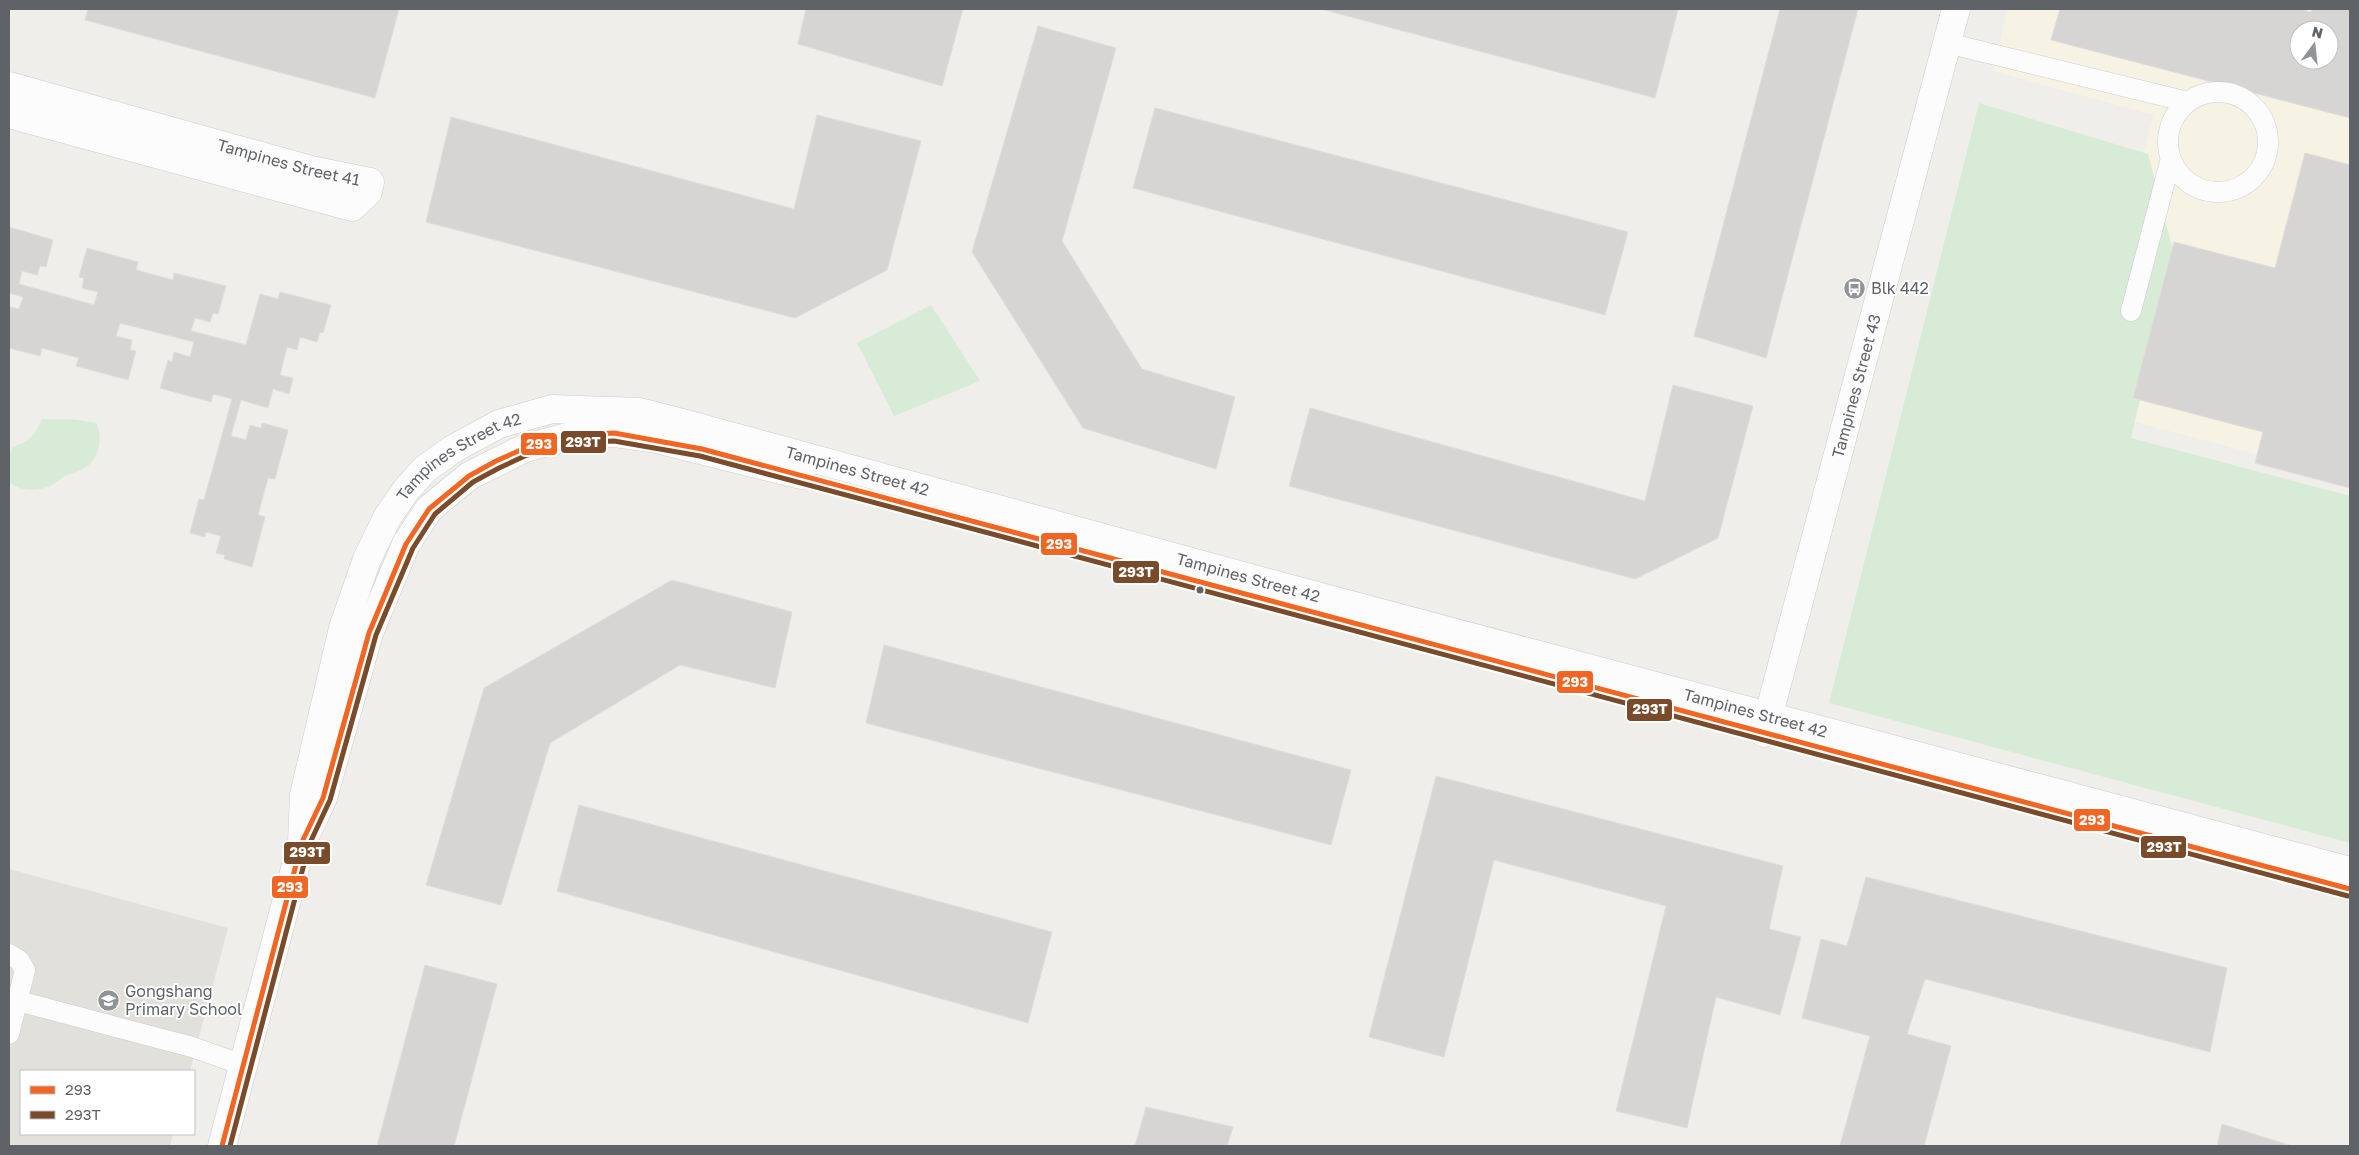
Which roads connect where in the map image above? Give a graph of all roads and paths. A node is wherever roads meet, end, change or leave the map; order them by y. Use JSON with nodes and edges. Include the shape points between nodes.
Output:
{"nodes":[{"id":1,"x":1956,"y":9,"type":"edge"},
{"id":2,"x":1947,"y":43,"type":"junction"},
{"id":3,"x":9,"y":86,"type":"edge"},
{"id":4,"x":2188,"y":102,"type":"junction"},
{"id":5,"x":9,"y":114,"type":"edge"},
{"id":6,"x":2171,"y":158,"type":"junction"},
{"id":7,"x":2131,"y":311,"type":"dead end"},
{"id":8,"x":1766,"y":725,"type":"junction"},
{"id":9,"x":2350,"y":871,"type":"edge"},
{"id":10,"x":2350,"y":889,"type":"edge"},
{"id":11,"x":9,"y":954,"type":"edge"},
{"id":12,"x":18,"y":1001,"type":"junction"},
{"id":13,"x":9,"y":1034,"type":"edge"},
{"id":14,"x":243,"y":1064,"type":"junction"},
{"id":15,"x":222,"y":1146,"type":"edge"}],
"edges":[{"from":1,"to":2,"type":"street","name":"Tampines Street 43"},
{"from":2,"to":4,"type":"lane"},
{"from":2,"to":8,"type":"street","name":"Tampines Street 43"},
{"from":3,"to":5,"type":"street","name":"Tampines Street 41","via":[[312,170],[370,182],[368,192],[352,207]]},
{"from":4,"to":6,"type":"lane","via":[[2174,118],[2168,138]]},
{"from":4,"to":6,"type":"lane","via":[[2210,87],[2248,102],[2262,117],[2268,137],[2267,157],[2256,175],[2240,188],[2219,192],[2199,188],[2182,176]]},
{"from":6,"to":7,"type":"lane"},
{"from":8,"to":9,"type":"street","name":"Tampines Street 42"},
{"from":8,"to":10,"type":"street","name":"Tampines Street 42"},
{"from":8,"to":14,"type":"street","name":"Tampines Street 42","via":[[640,412],[552,409],[499,424],[453,449],[425,470],[388,516],[367,559],[343,628],[314,797]]},
{"from":11,"to":12,"type":"lane","via":[[19,960],[25,970]]},
{"from":12,"to":13,"type":"lane"},
{"from":12,"to":14,"type":"lane","via":[[192,1047]]},
{"from":14,"to":15,"type":"street","name":"Tampines Street 42"}]}
